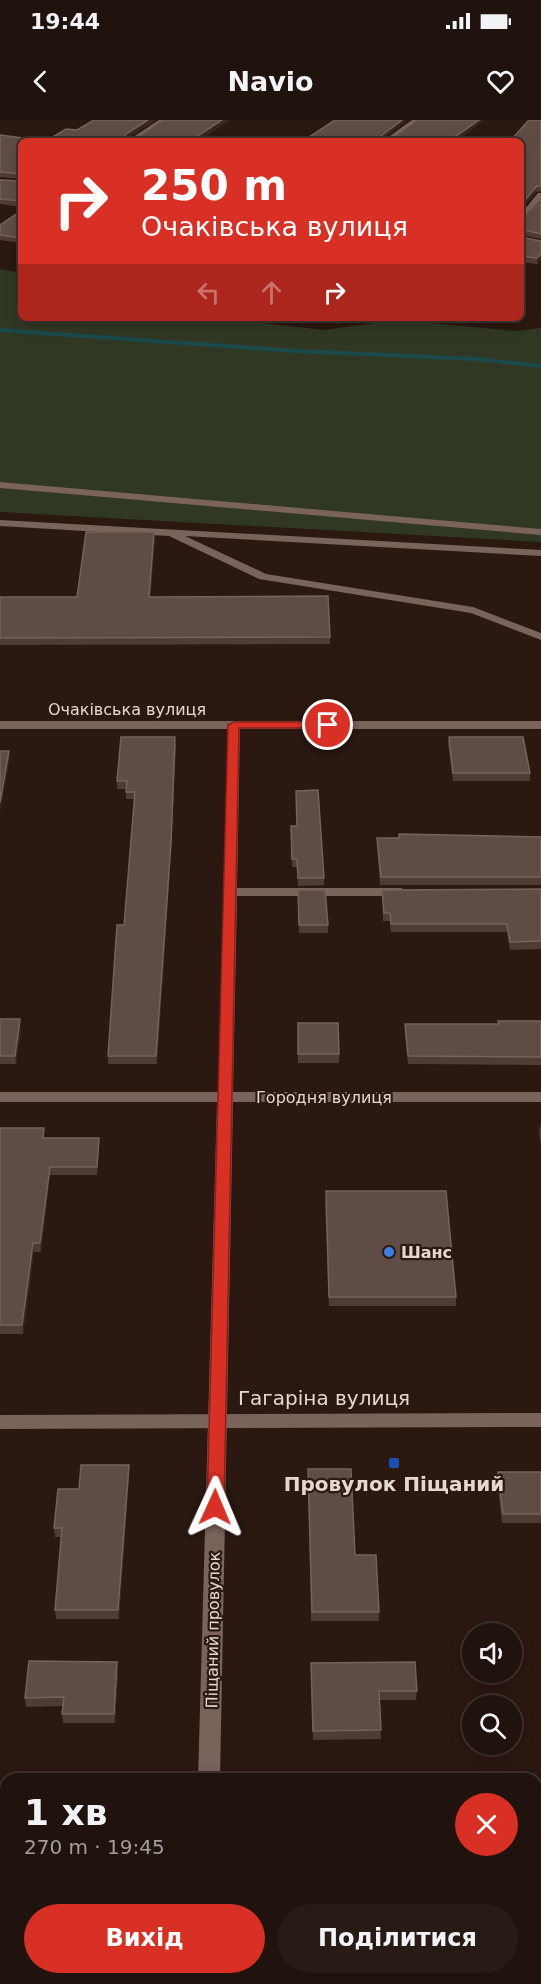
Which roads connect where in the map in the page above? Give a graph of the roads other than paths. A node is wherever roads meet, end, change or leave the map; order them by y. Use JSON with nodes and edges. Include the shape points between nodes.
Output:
{"nodes":[{"id":1,"x":164,"y":120,"type":"edge"},
{"id":2,"x":417,"y":120,"type":"edge"},
{"id":3,"x":136,"y":138,"type":"edge"},
{"id":4,"x":391,"y":138,"type":"edge"},
{"id":5,"x":541,"y":195,"type":"edge"},
{"id":6,"x":524,"y":216,"type":"edge"},
{"id":7,"x":0,"y":485,"type":"edge"},
{"id":8,"x":0,"y":523,"type":"edge"},
{"id":9,"x":168,"y":532,"type":"junction"},
{"id":10,"x":541,"y":532,"type":"edge"},
{"id":11,"x":541,"y":553,"type":"edge"},
{"id":12,"x":541,"y":637,"type":"edge"},
{"id":13,"x":0,"y":725,"type":"edge"},
{"id":14,"x":234,"y":725,"type":"junction"},
{"id":15,"x":541,"y":725,"type":"edge"},
{"id":16,"x":409,"y":891,"type":"edge"},
{"id":17,"x":230,"y":892,"type":"junction"},
{"id":18,"x":0,"y":1097,"type":"edge"},
{"id":19,"x":225,"y":1097,"type":"junction"},
{"id":20,"x":541,"y":1097,"type":"edge"},
{"id":21,"x":541,"y":1420,"type":"edge"},
{"id":22,"x":217,"y":1421,"type":"junction"},
{"id":23,"x":0,"y":1422,"type":"edge"},
{"id":24,"x":210,"y":1773,"type":"edge"}],
"edges":[{"from":1,"to":3,"type":"street"},
{"from":2,"to":4,"type":"street"},
{"from":5,"to":6,"type":"street"},
{"from":7,"to":10,"type":"street"},
{"from":8,"to":9,"type":"street"},
{"from":9,"to":11,"type":"street"},
{"from":9,"to":12,"type":"street","via":[[263,577],[473,610]]},
{"from":13,"to":14,"type":"street","name":"Очаківська вулиця"},
{"from":14,"to":15,"type":"street","name":"Очаківська вулиця"},
{"from":14,"to":17,"type":"street","name":"Піщаний провулок"},
{"from":16,"to":17,"type":"street"},
{"from":17,"to":19,"type":"street","name":"Піщаний провулок"},
{"from":18,"to":19,"type":"street","name":"Городня вулиця"},
{"from":19,"to":20,"type":"street","name":"Городня вулиця"},
{"from":19,"to":22,"type":"street","name":"Піщаний провулок"},
{"from":21,"to":22,"type":"street","name":"Гагаріна вулиця"},
{"from":22,"to":23,"type":"street","name":"Гагаріна вулиця"},
{"from":22,"to":24,"type":"street","name":"Піщаний провулок"}]}
